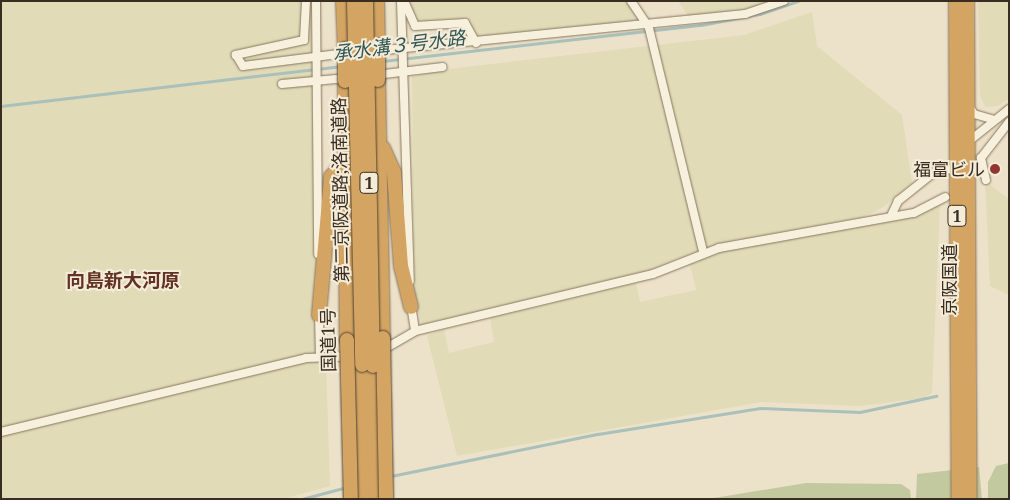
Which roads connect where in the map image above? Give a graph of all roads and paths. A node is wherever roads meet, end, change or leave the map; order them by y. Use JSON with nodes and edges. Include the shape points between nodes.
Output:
{"nodes":[{"id":1,"x":306,"y":1,"type":"edge"},
{"id":2,"x":316,"y":1,"type":"edge"},
{"id":3,"x":343,"y":1,"type":"edge"},
{"id":4,"x":354,"y":1,"type":"edge"},
{"id":5,"x":366,"y":1,"type":"edge"},
{"id":6,"x":377,"y":1,"type":"edge"},
{"id":7,"x":403,"y":1,"type":"edge"},
{"id":8,"x":630,"y":1,"type":"edge"},
{"id":9,"x":784,"y":1,"type":"edge"},
{"id":10,"x":956,"y":1,"type":"edge"},
{"id":11,"x":968,"y":1,"type":"edge"},
{"id":12,"x":648,"y":26,"type":"junction"},
{"id":13,"x":476,"y":43,"type":"junction"},
{"id":14,"x":401,"y":51,"type":"junction"},
{"id":15,"x":319,"y":58,"type":"junction"},
{"id":16,"x":443,"y":67,"type":"dead end"},
{"id":17,"x":402,"y":72,"type":"junction"},
{"id":18,"x":319,"y":79,"type":"junction"},
{"id":19,"x":282,"y":84,"type":"dead end"},
{"id":20,"x":968,"y":104,"type":"junction"},
{"id":21,"x":1009,"y":109,"type":"edge"},
{"id":22,"x":992,"y":119,"type":"junction"},
{"id":23,"x":1009,"y":122,"type":"edge"},
{"id":24,"x":379,"y":140,"type":"junction"},
{"id":25,"x":967,"y":143,"type":"junction"},
{"id":26,"x":346,"y":160,"type":"junction"},
{"id":27,"x":957,"y":169,"type":"junction"},
{"id":28,"x":986,"y":180,"type":"dead end"},
{"id":29,"x":945,"y":197,"type":"dead end"},
{"id":30,"x":891,"y":216,"type":"junction"},
{"id":31,"x":703,"y":252,"type":"junction"},
{"id":32,"x":411,"y":306,"type":"junction"},
{"id":33,"x":319,"y":315,"type":"junction"},
{"id":34,"x":415,"y":331,"type":"junction"},
{"id":35,"x":320,"y":356,"type":"junction"},
{"id":36,"x":368,"y":378,"type":"junction"},
{"id":37,"x":964,"y":431,"type":"junction"},
{"id":38,"x":1,"y":432,"type":"edge"},
{"id":39,"x":351,"y":499,"type":"edge"},
{"id":40,"x":365,"y":499,"type":"edge"},
{"id":41,"x":376,"y":499,"type":"edge"},
{"id":42,"x":386,"y":499,"type":"edge"},
{"id":43,"x":959,"y":499,"type":"edge"},
{"id":44,"x":970,"y":499,"type":"edge"}],
"edges":[{"from":1,"to":15,"type":"street","via":[[304,40],[236,54],[242,66]]},
{"from":2,"to":15,"type":"street"},
{"from":3,"to":26,"type":"highway","name":"国道1号","number":"1","bridge":true},
{"from":4,"to":36,"type":"highway","name":"第二京阪道路;洛南道路","number":"1","bridge":true},
{"from":5,"to":36,"type":"highway","name":"第二京阪道路;洛南道路","number":"1","bridge":true},
{"from":6,"to":24,"type":"highway","number":"1","bridge":true},
{"from":7,"to":13,"type":"street","via":[[415,26],[465,23]]},
{"from":7,"to":14,"type":"street"},
{"from":8,"to":12,"type":"street"},
{"from":9,"to":12,"type":"street","via":[[745,14]]},
{"from":10,"to":27,"type":"highway","name":"京阪国道","number":"1"},
{"from":11,"to":20,"type":"highway","name":"京阪国道","number":"1"},
{"from":12,"to":13,"type":"street"},
{"from":12,"to":31,"type":"street"},
{"from":13,"to":14,"type":"street"},
{"from":14,"to":15,"type":"street"},
{"from":14,"to":17,"type":"street"},
{"from":15,"to":18,"type":"street"},
{"from":16,"to":17,"type":"street"},
{"from":17,"to":18,"type":"street"},
{"from":17,"to":32,"type":"street"},
{"from":18,"to":19,"type":"street"},
{"from":18,"to":33,"type":"street"},
{"from":20,"to":22,"type":"street","via":[[974,114]]},
{"from":20,"to":25,"type":"highway","name":"京阪国道","number":"1"},
{"from":21,"to":22,"type":"street"},
{"from":22,"to":25,"type":"street"},
{"from":23,"to":28,"type":"street","via":[[981,158]]},
{"from":24,"to":32,"type":"highway","via":[[394,173],[401,266]]},
{"from":24,"to":42,"type":"highway","number":"1","bridge":true},
{"from":25,"to":37,"type":"highway","name":"京阪国道","number":"1"},
{"from":26,"to":33,"type":"highway","via":[[330,177]]},
{"from":26,"to":39,"type":"highway","name":"国道1号","number":"1","bridge":true},
{"from":27,"to":30,"type":"street","via":[[938,170],[898,201]]},
{"from":27,"to":37,"type":"highway","name":"京阪国道","number":"1"},
{"from":29,"to":30,"type":"street","via":[[914,214]]},
{"from":30,"to":31,"type":"street"},
{"from":31,"to":34,"type":"street","via":[[653,274]]},
{"from":32,"to":34,"type":"street"},
{"from":33,"to":35,"type":"street"},
{"from":34,"to":35,"type":"street","via":[[389,349],[358,358]]},
{"from":35,"to":38,"type":"street"},
{"from":36,"to":40,"type":"highway","number":"1"},
{"from":36,"to":41,"type":"highway","number":"1"},
{"from":37,"to":43,"type":"highway","name":"京阪国道","number":"1"},
{"from":37,"to":44,"type":"highway","name":"京阪国道","number":"1"}]}
